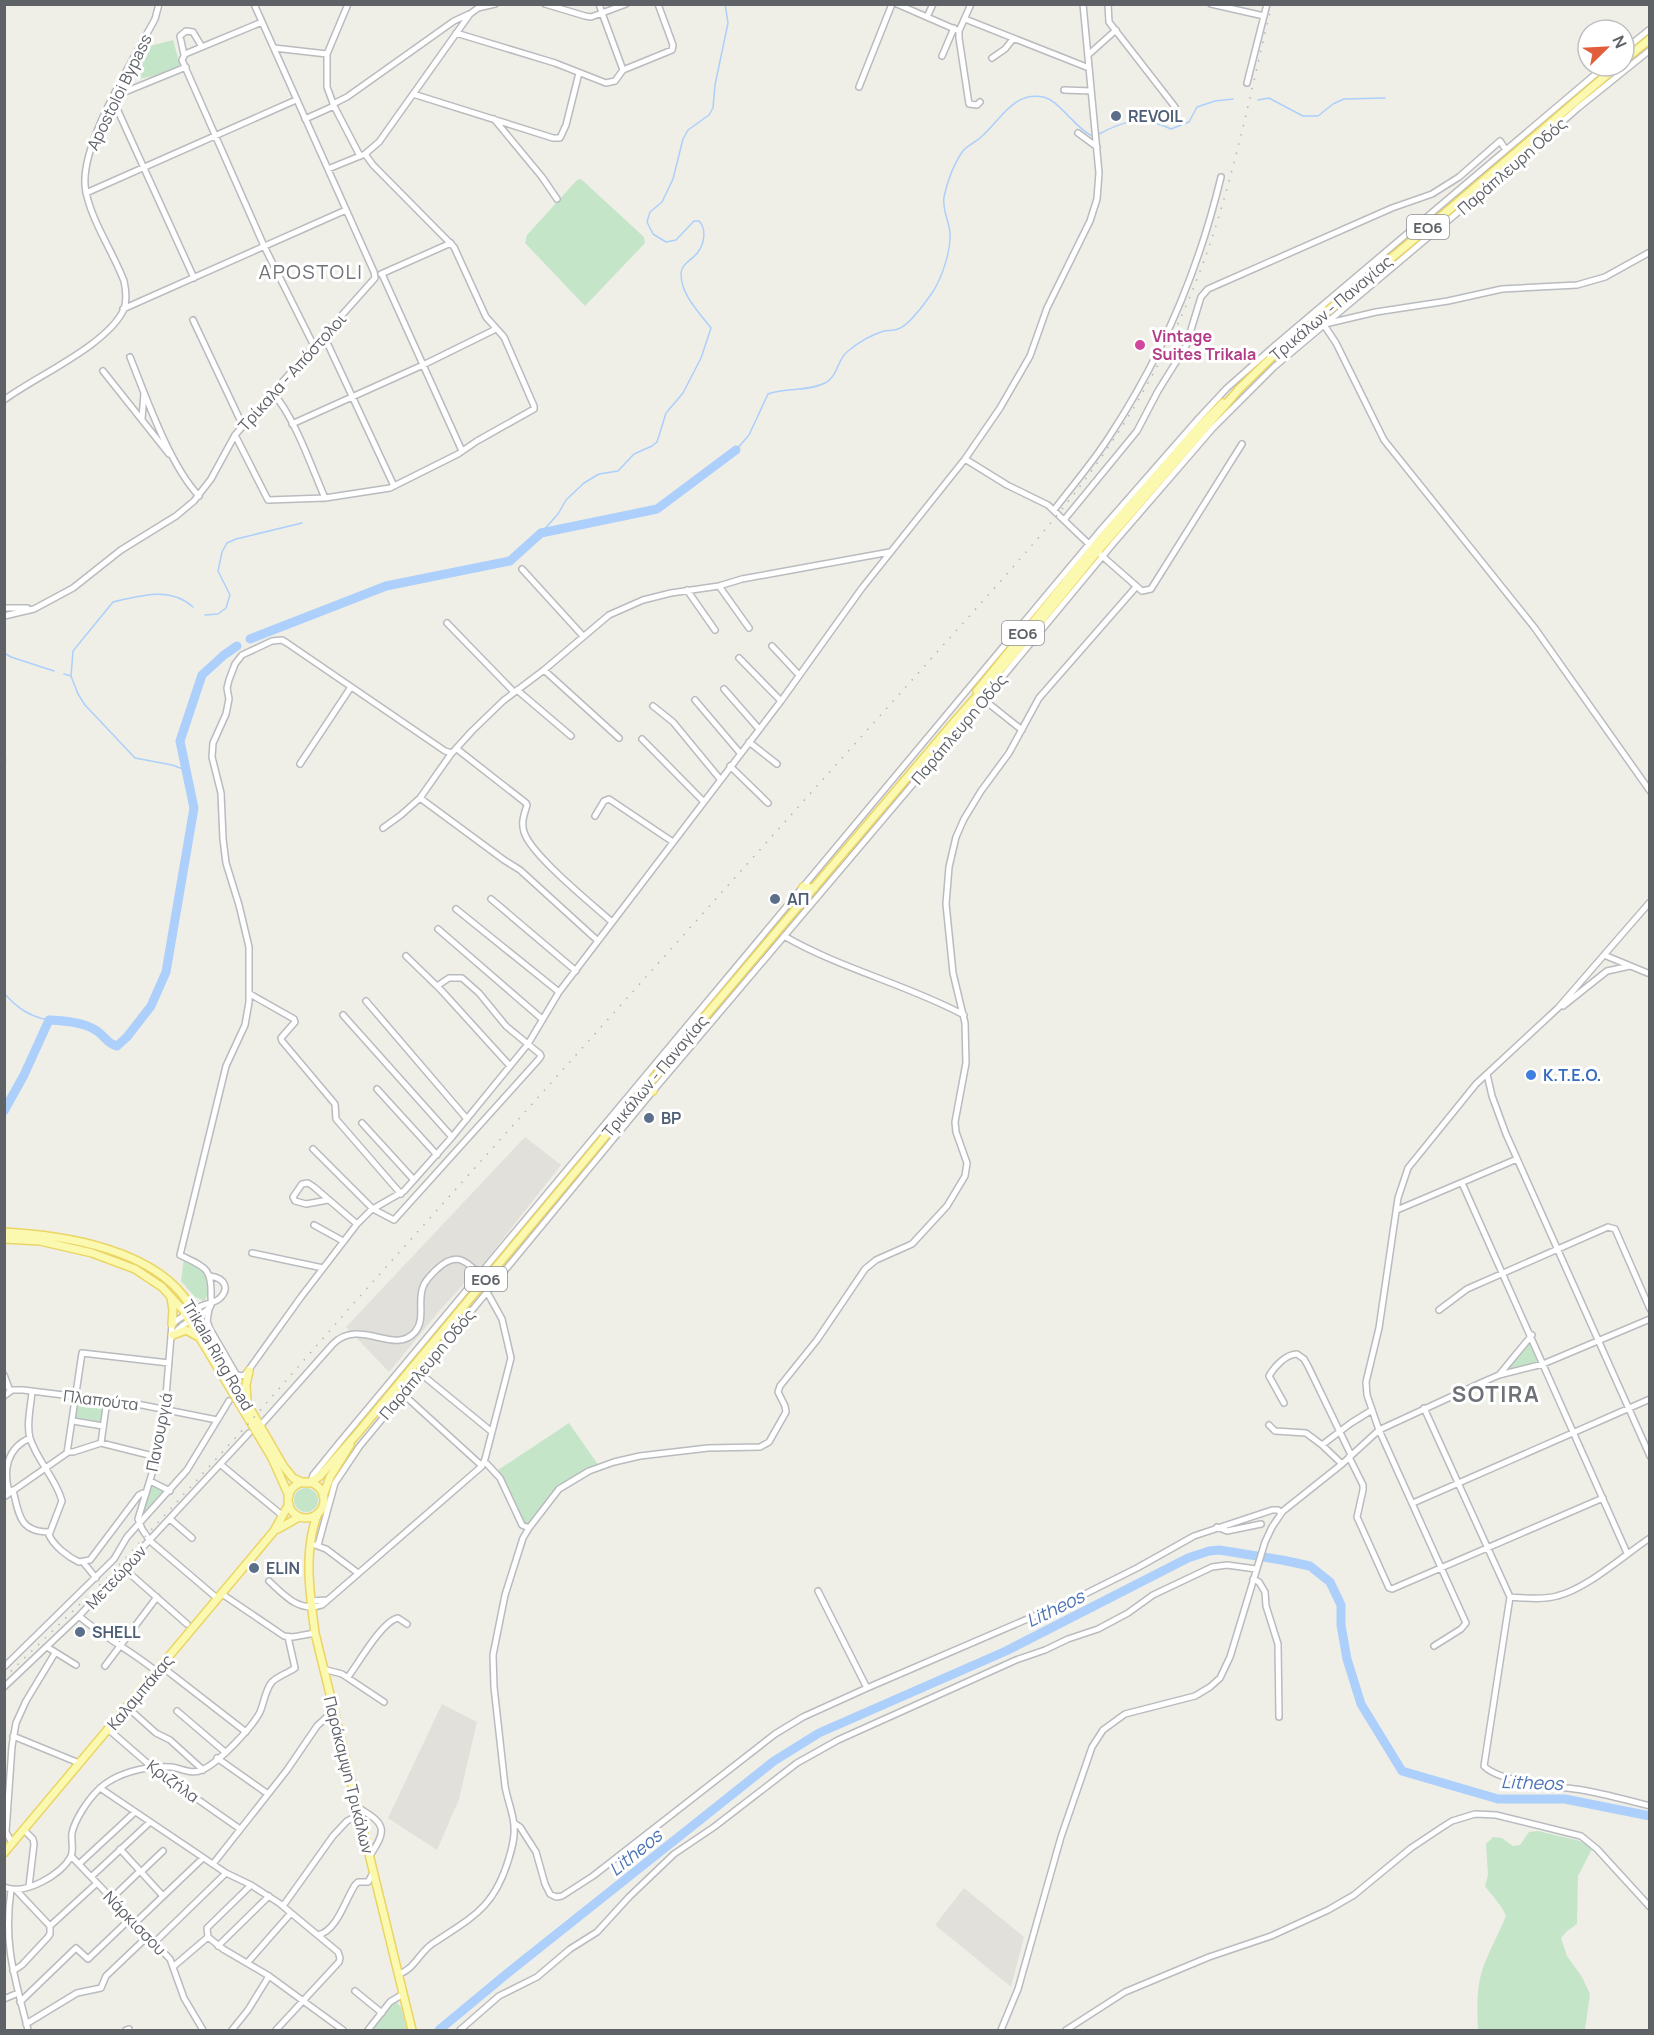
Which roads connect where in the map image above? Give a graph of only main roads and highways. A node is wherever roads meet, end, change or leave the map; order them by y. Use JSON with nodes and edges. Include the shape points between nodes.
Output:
{"nodes":[{"id":1,"x":1650,"y":39,"type":"edge"},
{"id":2,"x":1636,"y":50,"type":"edge"},
{"id":3,"x":1603,"y":78,"type":"edge"},
{"id":4,"x":803,"y":887,"type":"road end"},
{"id":5,"x":814,"y":888,"type":"junction"},
{"id":6,"x":775,"y":920,"type":"road end"},
{"id":7,"x":778,"y":930,"type":"junction"},
{"id":8,"x":650,"y":1082,"type":"junction"},
{"id":9,"x":653,"y":1091,"type":"road end"},
{"id":10,"x":626,"y":1123,"type":"road end"},
{"id":11,"x":616,"y":1124,"type":"junction"},
{"id":12,"x":4,"y":1232,"type":"edge"},
{"id":13,"x":4,"y":1239,"type":"edge"},
{"id":14,"x":170,"y":1295,"type":"junction"},
{"id":15,"x":172,"y":1324,"type":"road end"},
{"id":16,"x":172,"y":1337,"type":"road end"},
{"id":17,"x":198,"y":1337,"type":"junction"},
{"id":18,"x":249,"y":1371,"type":"road end"},
{"id":19,"x":248,"y":1407,"type":"junction"},
{"id":20,"x":357,"y":1434,"type":"junction"},
{"id":21,"x":308,"y":1482,"type":"junction"},
{"id":22,"x":289,"y":1496,"type":"junction"},
{"id":23,"x":323,"y":1496,"type":"junction"},
{"id":24,"x":289,"y":1504,"type":"junction"},
{"id":25,"x":318,"y":1513,"type":"junction"},
{"id":26,"x":301,"y":1517,"type":"junction"},
{"id":27,"x":274,"y":1532,"type":"junction"},
{"id":28,"x":313,"y":1542,"type":"junction"},
{"id":29,"x":4,"y":1852,"type":"edge"},
{"id":30,"x":412,"y":2029,"type":"edge"}],
"edges":[{"from":1,"to":2,"type":"main road"},
{"from":3,"to":5,"type":"main road","name":"Τρικάλων - Παναγίας","number":"ΕΟ6","via":[[1273,356],[1198,428],[988,674],[955,721]]},
{"from":4,"to":5,"type":"main road"},
{"from":5,"to":7,"type":"main road","name":"Τρικάλων - Παναγίας","number":"ΕΟ6"},
{"from":6,"to":7,"type":"main road"},
{"from":7,"to":8,"type":"main road","name":"Τρικάλων - Παναγίας","number":"ΕΟ6"},
{"from":8,"to":9,"type":"main road"},
{"from":8,"to":11,"type":"main road","name":"Τρικάλων - Παναγίας","number":"ΕΟ6"},
{"from":10,"to":11,"type":"main road"},
{"from":11,"to":20,"type":"main road","name":"Τρικάλων - Παναγίας","number":"ΕΟ6"},
{"from":12,"to":19,"type":"main road","name":"Trikala Ring Road","via":[[50,1236],[121,1254],[167,1280],[195,1309]]},
{"from":13,"to":14,"type":"main road","name":"Trikala Ring Road","via":[[49,1243],[109,1258],[142,1273]]},
{"from":14,"to":15,"type":"main road"},
{"from":14,"to":17,"type":"main road","name":"Trikala Ring Road"},
{"from":16,"to":17,"type":"main road","via":[[186,1330]]},
{"from":17,"to":22,"type":"main road","name":"Trikala Ring Road","via":[[272,1458]]},
{"from":18,"to":19,"type":"main road","via":[[245,1389]]},
{"from":19,"to":21,"type":"main road","name":"Trikala Ring Road","via":[[289,1474]]},
{"from":20,"to":21,"type":"main road","name":"Τρικάλων - Παναγίας","number":"ΕΟ6","via":[[320,1476]]},
{"from":20,"to":23,"type":"main road","name":"Τρικάλων - Παναγίας","number":"ΕΟ6"},
{"from":21,"to":22,"type":"main road","number":"ΕΟ6","via":[[294,1487]]},
{"from":21,"to":23,"type":"main road","via":[[318,1487]]},
{"from":22,"to":24,"type":"main road"},
{"from":23,"to":25,"type":"main road","number":"ΕΟ6"},
{"from":24,"to":26,"type":"main road","number":"ΕΟ6"},
{"from":24,"to":27,"type":"main road","name":"Καλαμπάκας"},
{"from":25,"to":26,"type":"main road","via":[[310,1518]]},
{"from":25,"to":28,"type":"main road","number":"ΕΟ6"},
{"from":26,"to":27,"type":"main road","name":"Καλαμπάκας"},
{"from":26,"to":28,"type":"main road","name":"Παράκαμψη Τρικάλων","number":"ΕΟ6","via":[[307,1522]]},
{"from":27,"to":29,"type":"main road","name":"Καλαμπάκας"},
{"from":28,"to":30,"type":"main road","name":"Παράκαμψη Τρικάλων","number":"ΕΟ6","via":[[311,1604],[315,1633]]}]}
